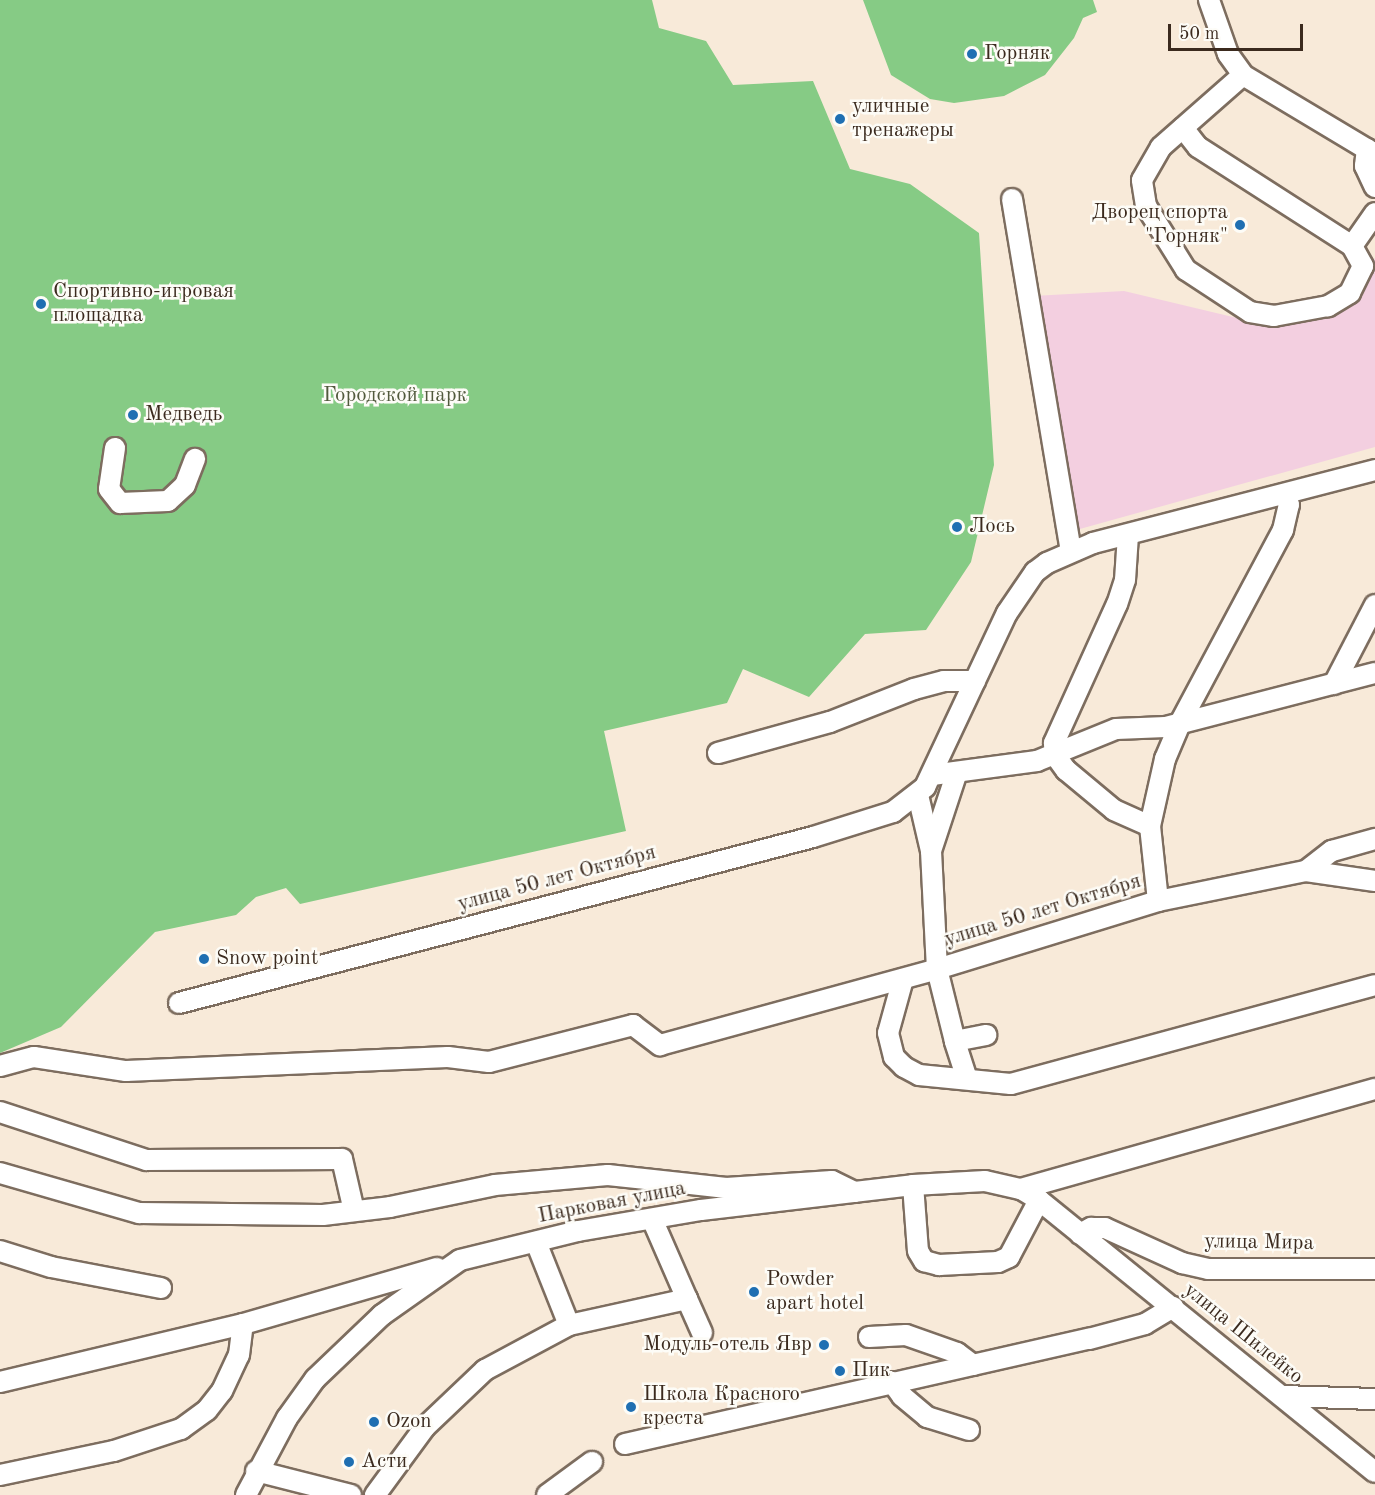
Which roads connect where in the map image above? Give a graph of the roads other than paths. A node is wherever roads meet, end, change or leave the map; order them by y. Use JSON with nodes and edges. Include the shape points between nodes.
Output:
{"nodes":[{"id":1,"x":1209,"y":0,"type":"edge"},
{"id":2,"x":1243,"y":75,"type":"junction"},
{"id":3,"x":1184,"y":128,"type":"junction"},
{"id":4,"x":1371,"y":152,"type":"edge"},
{"id":5,"x":1375,"y":187,"type":"edge"},
{"id":6,"x":1012,"y":199,"type":"dead end"},
{"id":7,"x":1375,"y":213,"type":"edge"},
{"id":8,"x":1352,"y":246,"type":"junction"},
{"id":9,"x":115,"y":447,"type":"dead end"},
{"id":10,"x":195,"y":459,"type":"dead end"},
{"id":11,"x":1375,"y":470,"type":"edge"},
{"id":12,"x":1286,"y":494,"type":"junction"},
{"id":13,"x":1128,"y":535,"type":"junction"},
{"id":14,"x":1071,"y":550,"type":"junction"},
{"id":15,"x":1375,"y":605,"type":"edge"},
{"id":16,"x":1375,"y":673,"type":"edge"},
{"id":17,"x":975,"y":681,"type":"junction"},
{"id":18,"x":1334,"y":684,"type":"junction"},
{"id":19,"x":1180,"y":723,"type":"junction"},
{"id":20,"x":718,"y":753,"type":"dead end"},
{"id":21,"x":1056,"y":756,"type":"junction"},
{"id":22,"x":957,"y":772,"type":"junction"},
{"id":23,"x":932,"y":775,"type":"junction"},
{"id":24,"x":918,"y":795,"type":"junction"},
{"id":25,"x":1150,"y":826,"type":"junction"},
{"id":26,"x":1375,"y":839,"type":"edge"},
{"id":27,"x":931,"y":851,"type":"junction"},
{"id":28,"x":1306,"y":871,"type":"junction"},
{"id":29,"x":1375,"y":881,"type":"edge"},
{"id":30,"x":1158,"y":901,"type":"junction"},
{"id":31,"x":937,"y":969,"type":"junction"},
{"id":32,"x":903,"y":979,"type":"junction"},
{"id":33,"x":1375,"y":985,"type":"edge"},
{"id":34,"x":179,"y":1003,"type":"dead end"},
{"id":35,"x":986,"y":1035,"type":"dead end"},
{"id":36,"x":955,"y":1041,"type":"junction"},
{"id":37,"x":0,"y":1066,"type":"edge"},
{"id":38,"x":967,"y":1079,"type":"junction"},
{"id":39,"x":1375,"y":1089,"type":"edge"},
{"id":40,"x":0,"y":1112,"type":"edge"},
{"id":41,"x":0,"y":1173,"type":"edge"},
{"id":42,"x":913,"y":1185,"type":"junction"},
{"id":43,"x":1021,"y":1189,"type":"junction"},
{"id":44,"x":855,"y":1192,"type":"junction"},
{"id":45,"x":1039,"y":1200,"type":"junction"},
{"id":46,"x":354,"y":1211,"type":"junction"},
{"id":47,"x":652,"y":1219,"type":"junction"},
{"id":48,"x":1080,"y":1234,"type":"junction"},
{"id":49,"x":536,"y":1242,"type":"junction"},
{"id":50,"x":0,"y":1251,"type":"edge"},
{"id":51,"x":459,"y":1260,"type":"junction"},
{"id":52,"x":1375,"y":1269,"type":"edge"},
{"id":53,"x":161,"y":1288,"type":"dead end"},
{"id":54,"x":687,"y":1299,"type":"junction"},
{"id":55,"x":1173,"y":1307,"type":"junction"},
{"id":56,"x":243,"y":1324,"type":"junction"},
{"id":57,"x":569,"y":1325,"type":"junction"},
{"id":58,"x":702,"y":1333,"type":"dead end"},
{"id":59,"x":869,"y":1337,"type":"dead end"},
{"id":60,"x":973,"y":1365,"type":"junction"},
{"id":61,"x":0,"y":1382,"type":"edge"},
{"id":62,"x":892,"y":1382,"type":"junction"},
{"id":63,"x":1283,"y":1396,"type":"junction"},
{"id":64,"x":1375,"y":1399,"type":"edge"},
{"id":65,"x":969,"y":1430,"type":"dead end"},
{"id":66,"x":625,"y":1444,"type":"dead end"},
{"id":67,"x":592,"y":1462,"type":"dead end"},
{"id":68,"x":256,"y":1471,"type":"junction"},
{"id":69,"x":1375,"y":1472,"type":"edge"},
{"id":70,"x":0,"y":1475,"type":"edge"},
{"id":71,"x":246,"y":1495,"type":"edge"},
{"id":72,"x":351,"y":1495,"type":"edge"},
{"id":73,"x":375,"y":1495,"type":"edge"},
{"id":74,"x":547,"y":1495,"type":"edge"}],
"edges":[{"from":1,"to":2,"type":"street","via":[[1228,54]]},
{"from":2,"to":3,"type":"street"},
{"from":2,"to":4,"type":"street"},
{"from":3,"to":8,"type":"street","via":[[1198,147]]},
{"from":3,"to":8,"type":"street","via":[[1161,147],[1141,188],[1151,215],[1186,270],[1250,312],[1274,315],[1328,306],[1350,293],[1363,266]]},
{"from":4,"to":5,"type":"street","via":[[1365,166]]},
{"from":6,"to":14,"type":"street"},
{"from":7,"to":8,"type":"street"},
{"from":9,"to":10,"type":"street","via":[[109,489],[120,503],[168,501],[185,485]]},
{"from":11,"to":12,"type":"street","name":"улица 50 лет Октября"},
{"from":12,"to":13,"type":"street","name":"улица 50 лет Октября"},
{"from":12,"to":19,"type":"street","via":[[1289,505],[1283,530]]},
{"from":13,"to":14,"type":"street","name":"улица 50 лет Октября"},
{"from":13,"to":21,"type":"street","via":[[1125,580],[1057,728]]},
{"from":14,"to":17,"type":"street","name":"улица 50 лет Октября","via":[[1035,572],[1024,586]]},
{"from":15,"to":18,"type":"street"},
{"from":16,"to":18,"type":"street"},
{"from":17,"to":20,"type":"street","via":[[944,681],[914,689],[830,722]]},
{"from":17,"to":23,"type":"street","name":"улица 50 лет Октября"},
{"from":18,"to":19,"type":"street"},
{"from":19,"to":21,"type":"street","via":[[1154,729],[1116,729]]},
{"from":19,"to":25,"type":"street","via":[[1165,759]]},
{"from":21,"to":22,"type":"street"},
{"from":21,"to":25,"type":"street","via":[[1066,770],[1114,810]]},
{"from":22,"to":23,"type":"street"},
{"from":22,"to":27,"type":"street"},
{"from":23,"to":24,"type":"street","name":"улица 50 лет Октября"},
{"from":24,"to":27,"type":"street"},
{"from":24,"to":34,"type":"street","name":"улица 50 лет Октября","via":[[893,812],[813,837]]},
{"from":25,"to":30,"type":"street"},
{"from":26,"to":28,"type":"street","via":[[1332,851]]},
{"from":27,"to":31,"type":"street"},
{"from":28,"to":29,"type":"street","name":"улица 50 лет Октября"},
{"from":28,"to":30,"type":"street","name":"улица 50 лет Октября"},
{"from":30,"to":31,"type":"street","name":"улица 50 лет Октября"},
{"from":31,"to":32,"type":"street","name":"улица 50 лет Октября"},
{"from":31,"to":36,"type":"street"},
{"from":32,"to":37,"type":"street","name":"улица 50 лет Октября","via":[[660,1045],[633,1025],[489,1062],[448,1057],[126,1071],[34,1058]]},
{"from":32,"to":38,"type":"street","via":[[888,1033],[894,1057],[919,1075]]},
{"from":33,"to":38,"type":"street","via":[[1024,1083]]},
{"from":35,"to":36,"type":"street"},
{"from":36,"to":38,"type":"street"},
{"from":39,"to":43,"type":"street"},
{"from":40,"to":46,"type":"street","via":[[146,1160],[342,1159]]},
{"from":41,"to":46,"type":"street","via":[[139,1213],[323,1215]]},
{"from":42,"to":43,"type":"street","name":"Парковая улица","via":[[985,1181]]},
{"from":42,"to":44,"type":"street","name":"Парковая улица"},
{"from":42,"to":45,"type":"street","via":[[918,1251],[924,1261],[939,1265],[998,1262],[1009,1257]]},
{"from":43,"to":45,"type":"street","name":"Парковая улица"},
{"from":44,"to":46,"type":"street","via":[[832,1181],[726,1188],[608,1176],[495,1185]]},
{"from":44,"to":47,"type":"street","name":"Парковая улица"},
{"from":45,"to":48,"type":"street","name":"Парковая улица"},
{"from":47,"to":49,"type":"street","name":"Парковая улица"},
{"from":47,"to":54,"type":"street"},
{"from":48,"to":52,"type":"street","name":"улица Мира","via":[[1091,1228],[1105,1228],[1182,1263],[1208,1269]]},
{"from":48,"to":55,"type":"street","name":"улица Шилейко"},
{"from":49,"to":51,"type":"street","name":"Парковая улица"},
{"from":49,"to":57,"type":"street"},
{"from":50,"to":53,"type":"street","via":[[73,1272]]},
{"from":51,"to":56,"type":"street"},
{"from":51,"to":68,"type":"street","name":"Парковая улица","via":[[382,1315],[315,1379]]},
{"from":54,"to":57,"type":"street"},
{"from":54,"to":58,"type":"street"},
{"from":55,"to":60,"type":"street","via":[[1131,1328]]},
{"from":55,"to":63,"type":"street","name":"улица Шилейко"},
{"from":56,"to":61,"type":"street"},
{"from":56,"to":70,"type":"street","via":[[239,1354],[222,1391],[207,1410],[181,1428],[114,1451]]},
{"from":57,"to":73,"type":"street","via":[[485,1371],[425,1426]]},
{"from":59,"to":60,"type":"street","via":[[906,1335],[957,1353]]},
{"from":60,"to":62,"type":"street"},
{"from":62,"to":65,"type":"street","via":[[927,1417]]},
{"from":62,"to":66,"type":"street"},
{"from":63,"to":64,"type":"street"},
{"from":63,"to":69,"type":"street","name":"улица Шилейко"},
{"from":67,"to":74,"type":"street"},
{"from":68,"to":71,"type":"street","name":"Парковая улица"},
{"from":68,"to":72,"type":"street"}]}
